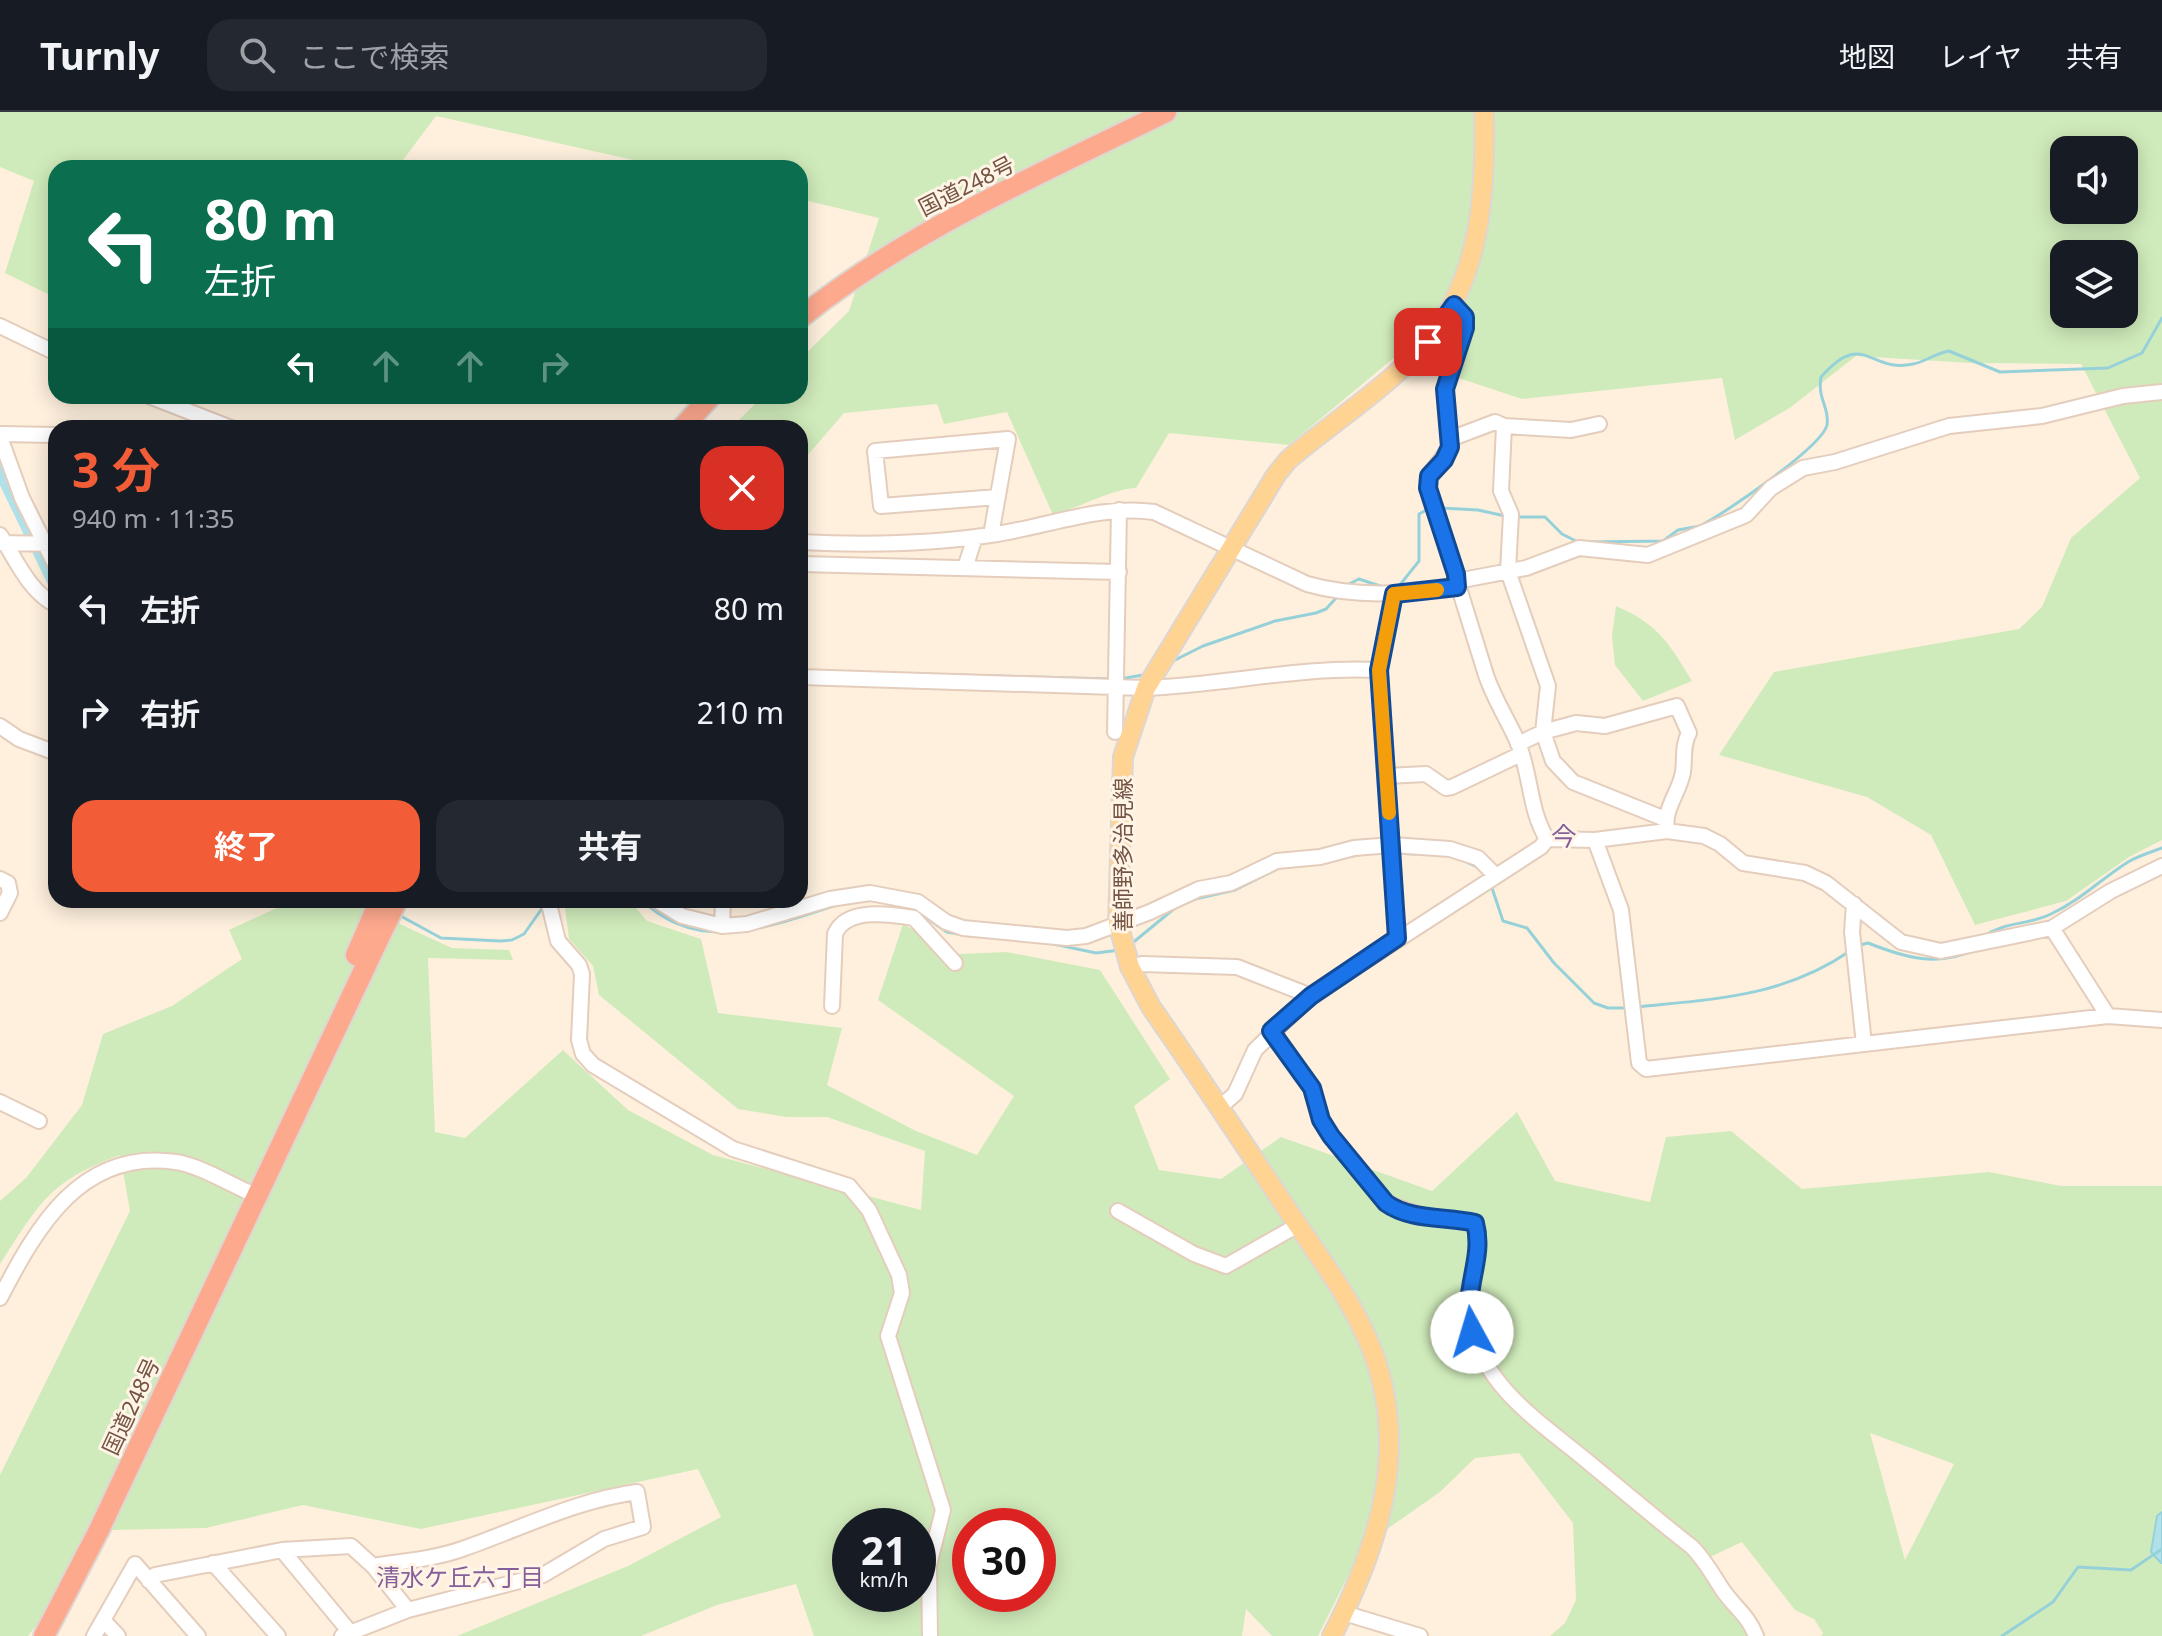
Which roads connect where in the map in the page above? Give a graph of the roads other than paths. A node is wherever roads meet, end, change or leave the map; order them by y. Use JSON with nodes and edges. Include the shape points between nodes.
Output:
{"nodes":[{"id":1,"x":1135,"y":112,"type":"edge"},
{"id":2,"x":1166,"y":112,"type":"edge"},
{"id":3,"x":1484,"y":112,"type":"edge"},
{"id":4,"x":808,"y":295,"type":"edge"},
{"id":5,"x":1454,"y":305,"type":"junction"},
{"id":6,"x":808,"y":312,"type":"edge"},
{"id":7,"x":0,"y":326,"type":"edge"},
{"id":8,"x":48,"y":349,"type":"edge"},
{"id":9,"x":2162,"y":392,"type":"edge"},
{"id":10,"x":170,"y":404,"type":"edge"},
{"id":11,"x":686,"y":404,"type":"edge"},
{"id":12,"x":704,"y":404,"type":"edge"},
{"id":13,"x":210,"y":420,"type":"edge"},
{"id":14,"x":671,"y":420,"type":"edge"},
{"id":15,"x":690,"y":420,"type":"edge"},
{"id":16,"x":1599,"y":424,"type":"dead end"},
{"id":17,"x":1504,"y":426,"type":"junction"},
{"id":18,"x":48,"y":435,"type":"edge"},
{"id":19,"x":0,"y":436,"type":"edge"},
{"id":20,"x":1450,"y":439,"type":"junction"},
{"id":21,"x":998,"y":497,"type":"junction"},
{"id":22,"x":1119,"y":510,"type":"junction"},
{"id":23,"x":991,"y":535,"type":"junction"},
{"id":24,"x":975,"y":537,"type":"junction"},
{"id":25,"x":2,"y":540,"type":"edge"},
{"id":26,"x":808,"y":542,"type":"edge"},
{"id":27,"x":48,"y":544,"type":"edge"},
{"id":28,"x":1234,"y":547,"type":"junction"},
{"id":29,"x":808,"y":564,"type":"edge"},
{"id":30,"x":965,"y":568,"type":"junction"},
{"id":31,"x":1508,"y":571,"type":"junction"},
{"id":32,"x":1119,"y":572,"type":"junction"},
{"id":33,"x":1457,"y":584,"type":"junction"},
{"id":34,"x":1394,"y":594,"type":"junction"},
{"id":35,"x":48,"y":601,"type":"edge"},
{"id":36,"x":1379,"y":670,"type":"junction"},
{"id":37,"x":808,"y":677,"type":"edge"},
{"id":38,"x":1116,"y":679,"type":"junction"},
{"id":39,"x":1146,"y":688,"type":"junction"},
{"id":40,"x":0,"y":726,"type":"edge"},
{"id":41,"x":1115,"y":732,"type":"dead end"},
{"id":42,"x":1543,"y":732,"type":"junction"},
{"id":43,"x":1519,"y":749,"type":"junction"},
{"id":44,"x":48,"y":750,"type":"edge"},
{"id":45,"x":1386,"y":776,"type":"junction"},
{"id":46,"x":1666,"y":825,"type":"junction"},
{"id":47,"x":1547,"y":839,"type":"junction"},
{"id":48,"x":1595,"y":840,"type":"junction"},
{"id":49,"x":1392,"y":850,"type":"junction"},
{"id":50,"x":2162,"y":866,"type":"edge"},
{"id":51,"x":1495,"y":875,"type":"junction"},
{"id":52,"x":0,"y":879,"type":"edge"},
{"id":53,"x":922,"y":904,"type":"junction"},
{"id":54,"x":1854,"y":904,"type":"junction"},
{"id":55,"x":808,"y":907,"type":"edge"},
{"id":56,"x":550,"y":908,"type":"edge"},
{"id":57,"x":669,"y":908,"type":"edge"},
{"id":58,"x":723,"y":908,"type":"edge"},
{"id":59,"x":804,"y":908,"type":"edge"},
{"id":60,"x":0,"y":913,"type":"edge"},
{"id":61,"x":379,"y":915,"type":"edge"},
{"id":62,"x":914,"y":918,"type":"junction"},
{"id":63,"x":1118,"y":923,"type":"junction"},
{"id":64,"x":722,"y":926,"type":"junction"},
{"id":65,"x":2052,"y":928,"type":"junction"},
{"id":66,"x":1397,"y":938,"type":"junction"},
{"id":67,"x":953,"y":942,"type":"junction"},
{"id":68,"x":1126,"y":955,"type":"junction"},
{"id":69,"x":1311,"y":996,"type":"junction"},
{"id":70,"x":832,"y":1006,"type":"dead end"},
{"id":71,"x":2108,"y":1016,"type":"junction"},
{"id":72,"x":2162,"y":1020,"type":"edge"},
{"id":73,"x":1271,"y":1031,"type":"junction"},
{"id":74,"x":1864,"y":1044,"type":"junction"},
{"id":75,"x":0,"y":1102,"type":"edge"},
{"id":76,"x":1220,"y":1107,"type":"junction"},
{"id":77,"x":39,"y":1121,"type":"dead end"},
{"id":78,"x":255,"y":1195,"type":"junction"},
{"id":79,"x":1118,"y":1211,"type":"dead end"},
{"id":80,"x":1298,"y":1225,"type":"junction"},
{"id":81,"x":0,"y":1298,"type":"edge"},
{"id":82,"x":282,"y":1550,"type":"junction"},
{"id":83,"x":213,"y":1563,"type":"junction"},
{"id":84,"x":373,"y":1566,"type":"junction"},
{"id":85,"x":149,"y":1581,"type":"junction"},
{"id":86,"x":408,"y":1610,"type":"junction"},
{"id":87,"x":1344,"y":1613,"type":"junction"},
{"id":88,"x":103,"y":1620,"type":"junction"},
{"id":89,"x":346,"y":1634,"type":"edge"},
{"id":90,"x":44,"y":1636,"type":"edge"},
{"id":91,"x":94,"y":1636,"type":"edge"},
{"id":92,"x":118,"y":1636,"type":"edge"},
{"id":93,"x":198,"y":1636,"type":"edge"},
{"id":94,"x":278,"y":1636,"type":"edge"},
{"id":95,"x":930,"y":1636,"type":"edge"},
{"id":96,"x":1332,"y":1636,"type":"edge"},
{"id":97,"x":1420,"y":1636,"type":"edge"},
{"id":98,"x":1756,"y":1636,"type":"edge"}],
"edges":[{"from":1,"to":4,"type":"highway","name":"国道248号","via":[[935,211]]},
{"from":2,"to":6,"type":"highway","name":"国道248号","via":[[943,222]]},
{"from":3,"to":5,"type":"main road","name":"善師野多治見線","via":[[1479,224]]},
{"from":5,"to":20,"type":"street","via":[[1465,317],[1465,328],[1445,389]]},
{"from":5,"to":28,"type":"main road","name":"善師野多治見線","via":[[1406,363],[1288,460]]},
{"from":7,"to":8,"type":"street"},
{"from":9,"to":31,"type":"street","via":[[1921,433],[1792,472],[1746,515],[1648,555],[1579,548]]},
{"from":10,"to":13,"type":"street"},
{"from":11,"to":14,"type":"highway"},
{"from":12,"to":15,"type":"highway"},
{"from":16,"to":17,"type":"street","via":[[1540,430]]},
{"from":17,"to":20,"type":"street","via":[[1495,422]]},
{"from":17,"to":31,"type":"street","via":[[1501,491],[1511,514]]},
{"from":18,"to":19,"type":"street"},
{"from":19,"to":27,"type":"street","via":[[22,498]]},
{"from":20,"to":33,"type":"street","via":[[1444,460],[1429,476],[1428,488]]},
{"from":21,"to":21,"type":"street","via":[[1008,439],[875,451],[881,506]]},
{"from":21,"to":23,"type":"street"},
{"from":22,"to":23,"type":"street"},
{"from":22,"to":28,"type":"street","via":[[1154,512]]},
{"from":22,"to":32,"type":"street"},
{"from":23,"to":24,"type":"street"},
{"from":24,"to":26,"type":"street"},
{"from":24,"to":30,"type":"street"},
{"from":25,"to":27,"type":"street"},
{"from":25,"to":35,"type":"street"},
{"from":28,"to":34,"type":"street","via":[[1327,590]]},
{"from":28,"to":39,"type":"main road","name":"善師野多治見線"},
{"from":29,"to":30,"type":"street"},
{"from":30,"to":32,"type":"street"},
{"from":31,"to":33,"type":"street"},
{"from":31,"to":42,"type":"street","via":[[1548,686]]},
{"from":32,"to":38,"type":"street"},
{"from":33,"to":34,"type":"street"},
{"from":33,"to":43,"type":"street","via":[[1496,705]]},
{"from":34,"to":36,"type":"street"},
{"from":36,"to":39,"type":"street","via":[[1337,668]]},
{"from":36,"to":45,"type":"street"},
{"from":37,"to":38,"type":"street"},
{"from":38,"to":39,"type":"street"},
{"from":38,"to":41,"type":"street"},
{"from":39,"to":63,"type":"main road","name":"善師野多治見線","via":[[1122,767]]},
{"from":40,"to":44,"type":"street"},
{"from":42,"to":43,"type":"street"},
{"from":42,"to":46,"type":"street","via":[[1553,761],[1573,782]]},
{"from":42,"to":46,"type":"street","via":[[1576,723],[1605,726],[1677,706],[1689,733]]},
{"from":43,"to":45,"type":"street","via":[[1452,787],[1426,774]]},
{"from":43,"to":47,"type":"street"},
{"from":45,"to":49,"type":"street"},
{"from":46,"to":48,"type":"street"},
{"from":46,"to":54,"type":"street","via":[[1704,836],[1743,863],[1805,873]]},
{"from":47,"to":48,"type":"street"},
{"from":47,"to":51,"type":"street"},
{"from":48,"to":74,"type":"street","via":[[1621,910],[1639,1063],[1646,1069]]},
{"from":49,"to":51,"type":"street","via":[[1450,849],[1478,858]]},
{"from":49,"to":63,"type":"street","via":[[1277,861]]},
{"from":49,"to":66,"type":"street"},
{"from":50,"to":65,"type":"street"},
{"from":51,"to":66,"type":"street"},
{"from":52,"to":60,"type":"street","via":[[8,883],[10,893]]},
{"from":53,"to":55,"type":"street","via":[[895,895],[850,895]]},
{"from":53,"to":62,"type":"street"},
{"from":53,"to":67,"type":"street"},
{"from":54,"to":65,"type":"street","via":[[1915,948],[1941,951]]},
{"from":54,"to":74,"type":"street"},
{"from":56,"to":95,"type":"street","via":[[558,941],[582,974],[579,1040],[587,1060],[733,1149],[849,1186],[869,1210],[899,1275],[902,1293],[888,1336],[943,1510],[929,1565]]},
{"from":57,"to":64,"type":"street"},
{"from":58,"to":64,"type":"street"},
{"from":59,"to":64,"type":"street"},
{"from":61,"to":78,"type":"highway","name":"国道248号"},
{"from":62,"to":67,"type":"street"},
{"from":62,"to":70,"type":"street","via":[[859,916],[838,928]]},
{"from":63,"to":67,"type":"street","via":[[1086,936]]},
{"from":63,"to":68,"type":"main road","name":"善師野多治見線"},
{"from":65,"to":71,"type":"street"},
{"from":66,"to":69,"type":"street"},
{"from":68,"to":69,"type":"street","via":[[1142,964],[1237,967]]},
{"from":68,"to":76,"type":"main road","name":"善師野多治見線","via":[[1151,1007]]},
{"from":69,"to":73,"type":"street"},
{"from":71,"to":72,"type":"street"},
{"from":71,"to":74,"type":"street"},
{"from":73,"to":76,"type":"street","via":[[1247,1063],[1235,1094]]},
{"from":73,"to":98,"type":"street","via":[[1312,1088],[1331,1136],[1386,1203],[1423,1216],[1475,1223],[1479,1242],[1467,1295],[1468,1320],[1480,1353],[1511,1400],[1704,1559],[1724,1592],[1747,1615]]},
{"from":75,"to":77,"type":"street"},
{"from":76,"to":80,"type":"main road","name":"善師野多治見線"},
{"from":78,"to":81,"type":"street","via":[[177,1162],[127,1164],[81,1184],[46,1216]]},
{"from":78,"to":90,"type":"highway","name":"国道248号"},
{"from":79,"to":80,"type":"street","via":[[1226,1266]]},
{"from":80,"to":87,"type":"main road","name":"善師野多治見線","via":[[1362,1329],[1385,1401],[1389,1451],[1379,1526]]},
{"from":82,"to":83,"type":"street"},
{"from":82,"to":84,"type":"street","via":[[351,1546]]},
{"from":82,"to":89,"type":"street"},
{"from":83,"to":85,"type":"street","via":[[155,1575]]},
{"from":83,"to":94,"type":"street"},
{"from":84,"to":86,"type":"street"},
{"from":84,"to":86,"type":"street","via":[[464,1549],[557,1512],[637,1492],[643,1527],[604,1539],[543,1575]]},
{"from":85,"to":88,"type":"street","via":[[135,1564]]},
{"from":85,"to":93,"type":"street"},
{"from":86,"to":89,"type":"street"},
{"from":87,"to":96,"type":"main road","name":"善師野多治見線"},
{"from":87,"to":97,"type":"street"},
{"from":88,"to":91,"type":"street"},
{"from":88,"to":92,"type":"street"}]}
